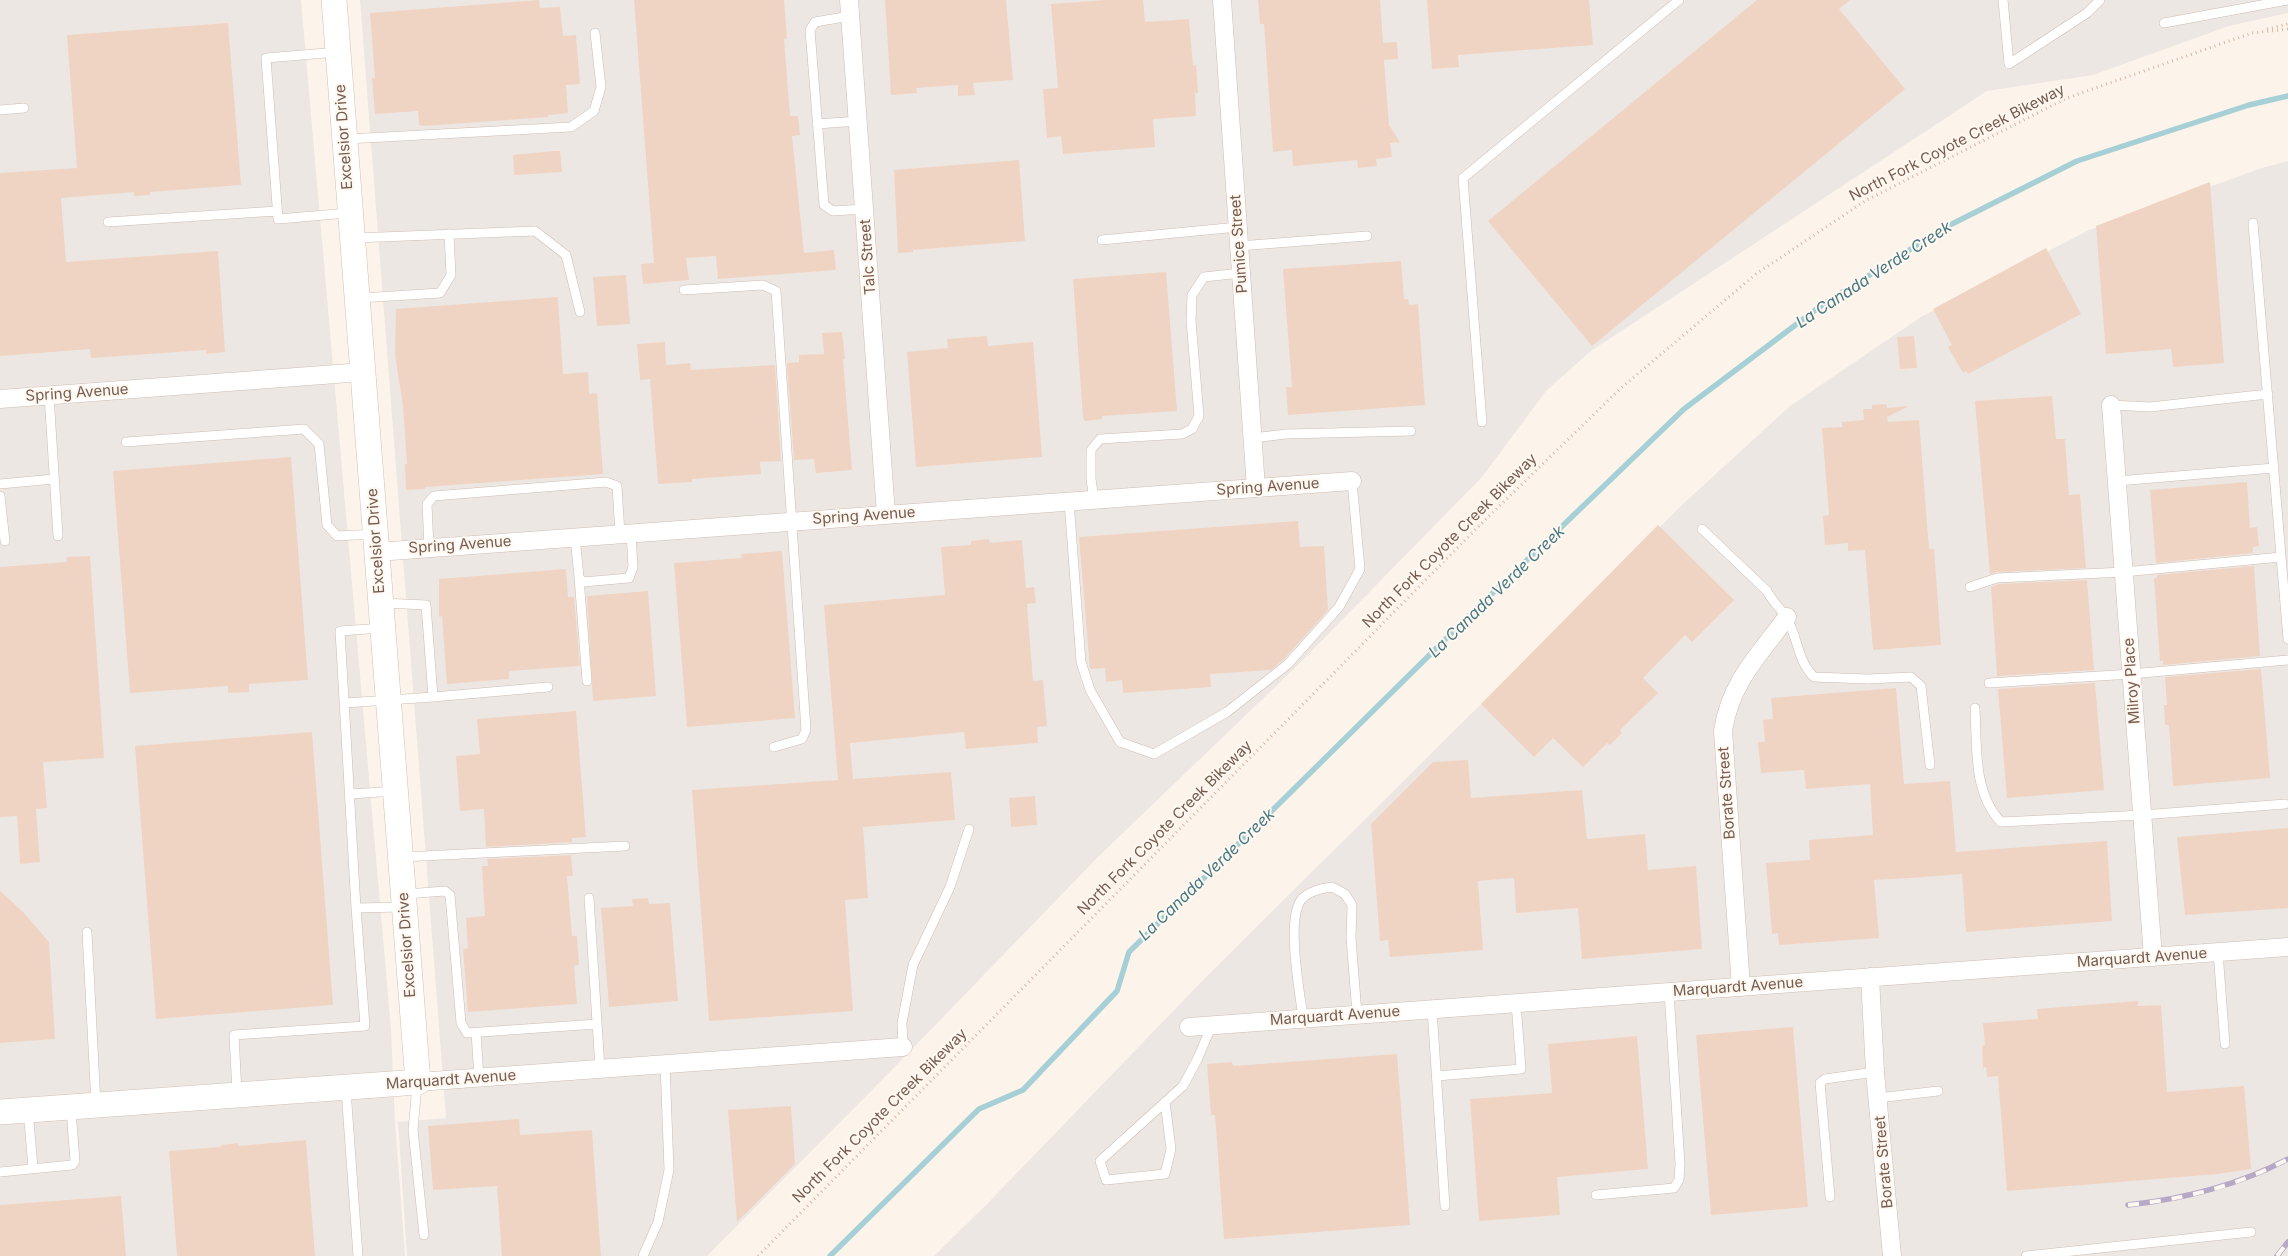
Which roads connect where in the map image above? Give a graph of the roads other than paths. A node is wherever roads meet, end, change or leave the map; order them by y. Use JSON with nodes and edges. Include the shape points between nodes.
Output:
{"nodes":[{"id":1,"x":334,"y":0,"type":"edge"},
{"id":2,"x":1222,"y":0,"type":"edge"},
{"id":3,"x":1679,"y":0,"type":"edge"},
{"id":4,"x":2003,"y":0,"type":"edge"},
{"id":5,"x":2100,"y":0,"type":"edge"},
{"id":6,"x":2288,"y":0,"type":"edge"},
{"id":7,"x":849,"y":8,"type":"edge"},
{"id":8,"x":2164,"y":23,"type":"dead end"},
{"id":9,"x":595,"y":34,"type":"dead end"},
{"id":10,"x":338,"y":52,"type":"junction"},
{"id":11,"x":24,"y":108,"type":"dead end"},
{"id":12,"x":0,"y":110,"type":"edge"},
{"id":13,"x":858,"y":121,"type":"junction"},
{"id":14,"x":817,"y":124,"type":"junction"},
{"id":15,"x":344,"y":139,"type":"junction"},
{"id":16,"x":864,"y":209,"type":"junction"},
{"id":17,"x":277,"y":211,"type":"junction"},
{"id":18,"x":108,"y":222,"type":"dead end"},
{"id":19,"x":2253,"y":222,"type":"dead end"},
{"id":20,"x":351,"y":225,"type":"junction"},
{"id":21,"x":1238,"y":227,"type":"junction"},
{"id":22,"x":449,"y":234,"type":"junction"},
{"id":23,"x":1367,"y":236,"type":"dead end"},
{"id":24,"x":1102,"y":240,"type":"dead end"},
{"id":25,"x":1239,"y":246,"type":"junction"},
{"id":26,"x":1241,"y":273,"type":"junction"},
{"id":27,"x":684,"y":290,"type":"dead end"},
{"id":28,"x":357,"y":298,"type":"junction"},
{"id":29,"x":580,"y":312,"type":"dead end"},
{"id":30,"x":363,"y":372,"type":"junction"},
{"id":31,"x":2268,"y":394,"type":"junction"},
{"id":32,"x":49,"y":395,"type":"junction"},
{"id":33,"x":0,"y":398,"type":"edge"},
{"id":34,"x":2111,"y":405,"type":"joint"},
{"id":35,"x":1482,"y":422,"type":"dead end"},
{"id":36,"x":1411,"y":431,"type":"dead end"},
{"id":37,"x":1253,"y":438,"type":"junction"},
{"id":38,"x":126,"y":442,"type":"dead end"},
{"id":39,"x":2274,"y":468,"type":"junction"},
{"id":40,"x":54,"y":479,"type":"junction"},
{"id":41,"x":1352,"y":481,"type":"joint"},
{"id":42,"x":2117,"y":481,"type":"junction"},
{"id":43,"x":0,"y":484,"type":"edge"},
{"id":44,"x":1256,"y":488,"type":"junction"},
{"id":45,"x":0,"y":496,"type":"edge"},
{"id":46,"x":1094,"y":500,"type":"junction"},
{"id":47,"x":1069,"y":501,"type":"junction"},
{"id":48,"x":886,"y":515,"type":"junction"},
{"id":49,"x":792,"y":522,"type":"junction"},
{"id":50,"x":1702,"y":529,"type":"dead end"},
{"id":51,"x":626,"y":533,"type":"junction"},
{"id":52,"x":58,"y":536,"type":"dead end"},
{"id":53,"x":575,"y":537,"type":"junction"},
{"id":54,"x":4,"y":541,"type":"dead end"},
{"id":55,"x":376,"y":543,"type":"junction"},
{"id":56,"x":429,"y":548,"type":"junction"},
{"id":57,"x":2282,"y":557,"type":"junction"},
{"id":58,"x":2124,"y":572,"type":"junction"},
{"id":59,"x":579,"y":577,"type":"junction"},
{"id":60,"x":1970,"y":587,"type":"dead end"},
{"id":61,"x":380,"y":603,"type":"junction"},
{"id":62,"x":1787,"y":617,"type":"junction"},
{"id":63,"x":382,"y":628,"type":"junction"},
{"id":64,"x":2288,"y":639,"type":"edge"},
{"id":65,"x":2288,"y":660,"type":"edge"},
{"id":66,"x":2131,"y":674,"type":"junction"},
{"id":67,"x":587,"y":681,"type":"dead end"},
{"id":68,"x":1989,"y":683,"type":"dead end"},
{"id":69,"x":548,"y":687,"type":"dead end"},
{"id":70,"x":433,"y":697,"type":"junction"},
{"id":71,"x":388,"y":699,"type":"junction"},
{"id":72,"x":345,"y":703,"type":"junction"},
{"id":73,"x":1975,"y":708,"type":"dead end"},
{"id":74,"x":774,"y":747,"type":"dead end"},
{"id":75,"x":1930,"y":765,"type":"dead end"},
{"id":76,"x":395,"y":791,"type":"junction"},
{"id":77,"x":351,"y":794,"type":"junction"},
{"id":78,"x":2285,"y":804,"type":"dead end"},
{"id":79,"x":2142,"y":815,"type":"junction"},
{"id":80,"x":969,"y":829,"type":"dead end"},
{"id":81,"x":625,"y":846,"type":"dead end"},
{"id":82,"x":400,"y":857,"type":"junction"},
{"id":83,"x":589,"y":898,"type":"dead end"},
{"id":84,"x":403,"y":900,"type":"junction"},
{"id":85,"x":356,"y":908,"type":"junction"},
{"id":86,"x":87,"y":932,"type":"dead end"},
{"id":87,"x":2288,"y":947,"type":"edge"},
{"id":88,"x":2218,"y":952,"type":"junction"},
{"id":89,"x":2153,"y":957,"type":"junction"},
{"id":90,"x":1870,"y":977,"type":"junction"},
{"id":91,"x":1741,"y":987,"type":"junction"},
{"id":92,"x":1669,"y":992,"type":"junction"},
{"id":93,"x":1516,"y":1003,"type":"junction"},
{"id":94,"x":1432,"y":1009,"type":"junction"},
{"id":95,"x":1357,"y":1014,"type":"junction"},
{"id":96,"x":1303,"y":1018,"type":"junction"},
{"id":97,"x":597,"y":1024,"type":"junction"},
{"id":98,"x":1212,"y":1025,"type":"junction"},
{"id":99,"x":1189,"y":1027,"type":"dead end"},
{"id":100,"x":476,"y":1033,"type":"junction"},
{"id":101,"x":2225,"y":1044,"type":"dead end"},
{"id":102,"x":903,"y":1047,"type":"joint"},
{"id":103,"x":664,"y":1064,"type":"junction"},
{"id":104,"x":600,"y":1069,"type":"junction"},
{"id":105,"x":1875,"y":1072,"type":"junction"},
{"id":106,"x":1437,"y":1076,"type":"junction"},
{"id":107,"x":479,"y":1078,"type":"junction"},
{"id":108,"x":418,"y":1082,"type":"junction"},
{"id":109,"x":346,"y":1087,"type":"junction"},
{"id":110,"x":1938,"y":1091,"type":"dead end"},
{"id":111,"x":237,"y":1095,"type":"junction"},
{"id":112,"x":1878,"y":1098,"type":"junction"},
{"id":113,"x":1165,"y":1102,"type":"junction"},
{"id":114,"x":96,"y":1105,"type":"junction"},
{"id":115,"x":71,"y":1107,"type":"junction"},
{"id":116,"x":28,"y":1110,"type":"junction"},
{"id":117,"x":0,"y":1112,"type":"edge"},
{"id":118,"x":33,"y":1168,"type":"junction"},
{"id":119,"x":0,"y":1172,"type":"edge"},
{"id":120,"x":1596,"y":1195,"type":"dead end"},
{"id":121,"x":1830,"y":1197,"type":"dead end"},
{"id":122,"x":1445,"y":1206,"type":"dead end"},
{"id":123,"x":2250,"y":1232,"type":"dead end"},
{"id":124,"x":424,"y":1236,"type":"dead end"},
{"id":125,"x":358,"y":1256,"type":"edge"},
{"id":126,"x":643,"y":1256,"type":"edge"},
{"id":127,"x":1892,"y":1256,"type":"edge"},
{"id":128,"x":2026,"y":1256,"type":"edge"}],
"edges":[{"from":1,"to":10,"type":"street","name":"Excelsior Drive"},
{"from":2,"to":21,"type":"street","name":"Pumice Street"},
{"from":3,"to":35,"type":"lane","via":[[1463,178]]},
{"from":4,"to":5,"type":"lane","via":[[2009,64],[2087,13]]},
{"from":6,"to":8,"type":"lane"},
{"from":7,"to":13,"type":"street","name":"Talc Street"},
{"from":7,"to":14,"type":"lane","via":[[815,22],[810,30]]},
{"from":9,"to":15,"type":"lane","via":[[601,87],[594,111],[570,127]]},
{"from":10,"to":15,"type":"street","name":"Excelsior Drive"},
{"from":10,"to":17,"type":"lane","via":[[266,58]]},
{"from":11,"to":12,"type":"lane"},
{"from":13,"to":14,"type":"lane"},
{"from":13,"to":16,"type":"street","name":"Talc Street"},
{"from":14,"to":16,"type":"lane","via":[[824,205],[833,211]]},
{"from":15,"to":20,"type":"street","name":"Excelsior Drive"},
{"from":16,"to":48,"type":"street","name":"Talc Street"},
{"from":17,"to":18,"type":"lane"},
{"from":17,"to":20,"type":"lane","via":[[278,219]]},
{"from":19,"to":31,"type":"lane"},
{"from":20,"to":22,"type":"lane"},
{"from":20,"to":28,"type":"street","name":"Excelsior Drive"},
{"from":21,"to":24,"type":"lane"},
{"from":21,"to":25,"type":"street","name":"Pumice Street"},
{"from":22,"to":28,"type":"lane","via":[[451,275],[440,293]]},
{"from":22,"to":29,"type":"lane","via":[[535,231],[566,255]]},
{"from":23,"to":25,"type":"lane"},
{"from":25,"to":26,"type":"street","name":"Pumice Street"},
{"from":26,"to":37,"type":"street","name":"Pumice Street"},
{"from":26,"to":46,"type":"lane","via":[[1204,277],[1192,295],[1199,416],[1192,429],[1182,434],[1100,439],[1091,450]]},
{"from":27,"to":49,"type":"lane","via":[[763,285],[776,291]]},
{"from":28,"to":30,"type":"street","name":"Excelsior Drive"},
{"from":30,"to":32,"type":"street","name":"Spring Avenue"},
{"from":30,"to":55,"type":"street","name":"Excelsior Drive"},
{"from":31,"to":34,"type":"lane","via":[[2150,407]]},
{"from":31,"to":39,"type":"lane"},
{"from":32,"to":33,"type":"street","name":"Spring Avenue"},
{"from":32,"to":40,"type":"lane"},
{"from":34,"to":42,"type":"street","name":"Milroy Place"},
{"from":36,"to":37,"type":"lane","via":[[1286,434]]},
{"from":37,"to":44,"type":"street","name":"Pumice Street"},
{"from":38,"to":55,"type":"lane","via":[[304,429],[318,444],[326,525],[337,536]]},
{"from":39,"to":42,"type":"lane"},
{"from":39,"to":57,"type":"lane"},
{"from":40,"to":43,"type":"lane"},
{"from":40,"to":52,"type":"lane"},
{"from":41,"to":44,"type":"street","name":"Spring Avenue"},
{"from":41,"to":47,"type":"lane","via":[[1360,569],[1339,607],[1280,670],[1227,712],[1154,754],[1120,742],[1090,690],[1081,662]]},
{"from":42,"to":58,"type":"street","name":"Milroy Place"},
{"from":44,"to":46,"type":"street","name":"Spring Avenue"},
{"from":45,"to":54,"type":"lane"},
{"from":46,"to":47,"type":"street","name":"Spring Avenue"},
{"from":47,"to":48,"type":"street","name":"Spring Avenue"},
{"from":48,"to":49,"type":"street","name":"Spring Avenue"},
{"from":49,"to":51,"type":"street","name":"Spring Avenue"},
{"from":49,"to":74,"type":"lane","via":[[806,730],[802,739]]},
{"from":50,"to":62,"type":"lane","via":[[1767,591]]},
{"from":51,"to":53,"type":"street","name":"Spring Avenue"},
{"from":51,"to":56,"type":"lane","via":[[617,486],[606,482],[434,496],[427,504]]},
{"from":51,"to":59,"type":"lane","via":[[633,567],[629,578],[583,582]]},
{"from":53,"to":56,"type":"street","name":"Spring Avenue"},
{"from":53,"to":59,"type":"lane"},
{"from":55,"to":56,"type":"street","name":"Spring Avenue"},
{"from":55,"to":61,"type":"street","name":"Excelsior Drive"},
{"from":57,"to":58,"type":"lane"},
{"from":57,"to":64,"type":"lane"},
{"from":58,"to":60,"type":"lane","via":[[1997,578]]},
{"from":58,"to":66,"type":"street","name":"Milroy Place"},
{"from":59,"to":67,"type":"lane"},
{"from":61,"to":63,"type":"street","name":"Excelsior Drive"},
{"from":61,"to":70,"type":"lane","via":[[426,605]]},
{"from":62,"to":75,"type":"lane","via":[[1803,662],[1814,678],[1911,677],[1921,686]]},
{"from":62,"to":91,"type":"street","name":"Borate Street","via":[[1734,688],[1723,730]]},
{"from":63,"to":71,"type":"street","name":"Excelsior Drive"},
{"from":63,"to":72,"type":"lane","via":[[340,631]]},
{"from":65,"to":66,"type":"lane"},
{"from":66,"to":68,"type":"lane"},
{"from":66,"to":79,"type":"street","name":"Milroy Place"},
{"from":69,"to":70,"type":"lane"},
{"from":70,"to":71,"type":"lane"},
{"from":71,"to":72,"type":"lane"},
{"from":71,"to":76,"type":"street","name":"Excelsior Drive"},
{"from":72,"to":77,"type":"lane"},
{"from":73,"to":79,"type":"lane","via":[[1981,787],[1991,811],[2001,822]]},
{"from":76,"to":77,"type":"lane"},
{"from":76,"to":82,"type":"street","name":"Excelsior Drive"},
{"from":77,"to":85,"type":"lane"},
{"from":78,"to":79,"type":"lane"},
{"from":79,"to":89,"type":"street","name":"Milroy Place"},
{"from":80,"to":102,"type":"lane","via":[[950,887],[913,965],[902,1023]]},
{"from":81,"to":82,"type":"lane"},
{"from":82,"to":84,"type":"street","name":"Excelsior Drive"},
{"from":83,"to":97,"type":"lane"},
{"from":84,"to":85,"type":"lane"},
{"from":84,"to":100,"type":"lane","via":[[445,891],[450,895],[461,1024],[467,1033]]},
{"from":84,"to":108,"type":"street","name":"Excelsior Drive"},
{"from":85,"to":111,"type":"lane","via":[[365,1026],[234,1035]]},
{"from":86,"to":114,"type":"lane"},
{"from":87,"to":88,"type":"street","name":"Marquardt Avenue"},
{"from":88,"to":89,"type":"street","name":"Marquardt Avenue"},
{"from":88,"to":101,"type":"lane"},
{"from":89,"to":90,"type":"street","name":"Marquardt Avenue"},
{"from":90,"to":91,"type":"street","name":"Marquardt Avenue"},
{"from":90,"to":105,"type":"street","name":"Borate Street"},
{"from":91,"to":92,"type":"street","name":"Marquardt Avenue"},
{"from":92,"to":93,"type":"street","name":"Marquardt Avenue"},
{"from":92,"to":120,"type":"lane","via":[[1679,1180],[1674,1188]]},
{"from":93,"to":94,"type":"street","name":"Marquardt Avenue"},
{"from":93,"to":106,"type":"lane","via":[[1521,1069]]},
{"from":94,"to":95,"type":"street","name":"Marquardt Avenue"},
{"from":94,"to":106,"type":"lane"},
{"from":95,"to":96,"type":"street","name":"Marquardt Avenue"},
{"from":95,"to":96,"type":"lane","via":[[1351,938],[1352,905],[1345,894],[1332,886],[1316,890],[1301,900],[1294,917]]},
{"from":96,"to":98,"type":"street","name":"Marquardt Avenue"},
{"from":97,"to":100,"type":"lane"},
{"from":97,"to":104,"type":"lane"},
{"from":98,"to":99,"type":"street","name":"Marquardt Avenue"},
{"from":98,"to":113,"type":"lane","via":[[1183,1086]]},
{"from":100,"to":107,"type":"lane"},
{"from":102,"to":103,"type":"street","name":"Marquardt Avenue"},
{"from":103,"to":104,"type":"street","name":"Marquardt Avenue"},
{"from":103,"to":126,"type":"lane","via":[[669,1170],[658,1222]]},
{"from":104,"to":107,"type":"street","name":"Marquardt Avenue"},
{"from":105,"to":112,"type":"street","name":"Borate Street"},
{"from":105,"to":121,"type":"lane","via":[[1825,1079],[1820,1083]]},
{"from":106,"to":122,"type":"lane"},
{"from":107,"to":108,"type":"street","name":"Marquardt Avenue"},
{"from":108,"to":109,"type":"street","name":"Marquardt Avenue"},
{"from":108,"to":124,"type":"lane","via":[[413,1130]]},
{"from":109,"to":111,"type":"street","name":"Marquardt Avenue"},
{"from":109,"to":125,"type":"lane"},
{"from":110,"to":112,"type":"lane"},
{"from":111,"to":114,"type":"street","name":"Marquardt Avenue"},
{"from":112,"to":127,"type":"street","name":"Borate Street"},
{"from":113,"to":113,"type":"lane","via":[[1100,1161],[1106,1180],[1165,1174],[1171,1149]]},
{"from":114,"to":115,"type":"street","name":"Marquardt Avenue"},
{"from":115,"to":116,"type":"street","name":"Marquardt Avenue"},
{"from":115,"to":118,"type":"lane","via":[[76,1161],[72,1165]]},
{"from":116,"to":117,"type":"street","name":"Marquardt Avenue"},
{"from":116,"to":118,"type":"lane"},
{"from":118,"to":119,"type":"lane"},
{"from":123,"to":128,"type":"lane"}]}
